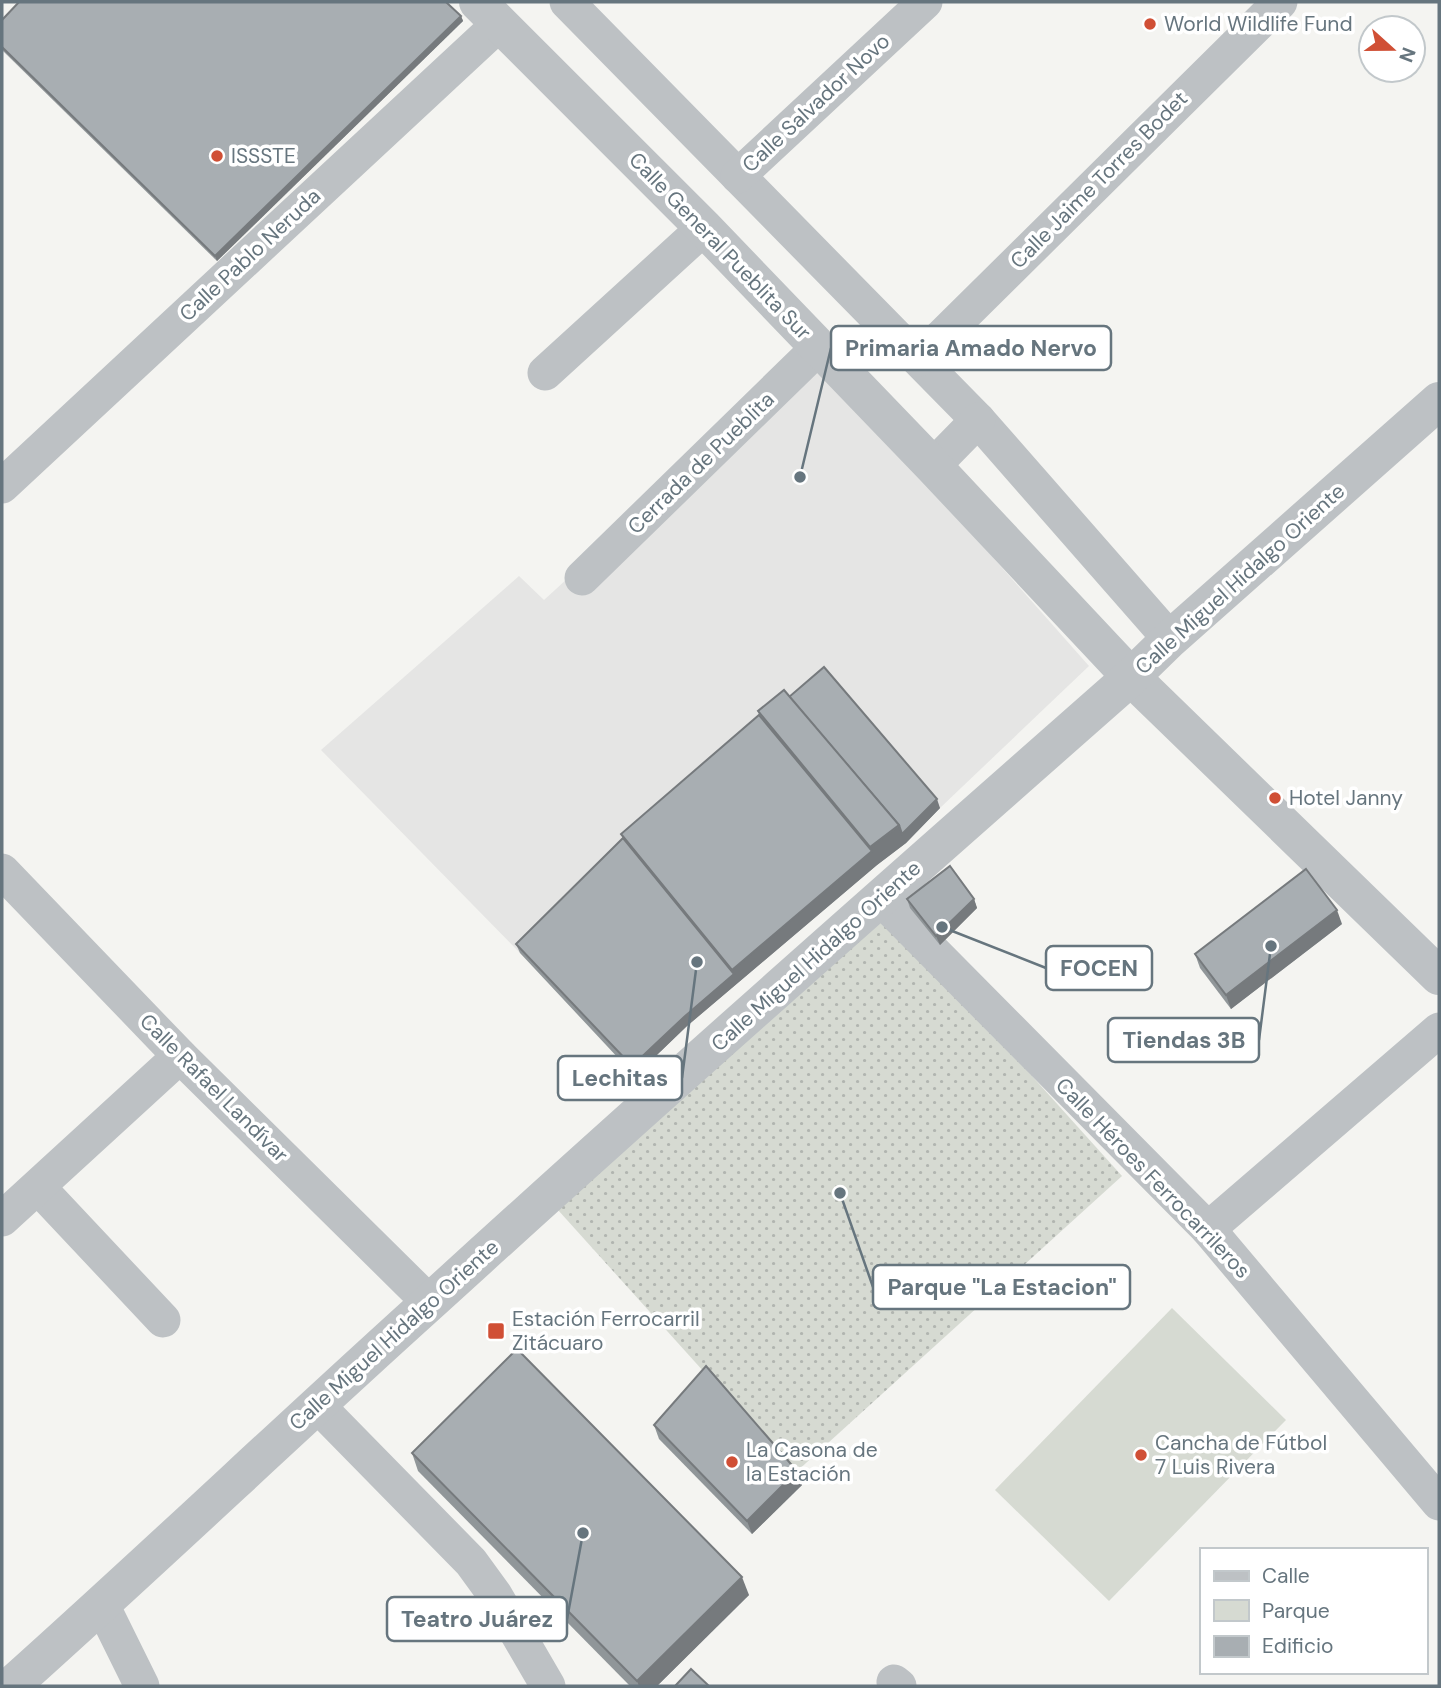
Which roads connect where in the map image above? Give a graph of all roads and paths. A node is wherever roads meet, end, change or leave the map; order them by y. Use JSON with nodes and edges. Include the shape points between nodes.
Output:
{"nodes":[{"id":1,"x":569,"y":2,"type":"edge"},
{"id":2,"x":925,"y":2,"type":"edge"},
{"id":3,"x":1280,"y":2,"type":"edge"},
{"id":4,"x":488,"y":13,"type":"edge"},
{"id":5,"x":738,"y":176,"type":"junction"},
{"id":6,"x":704,"y":228,"type":"junction"},
{"id":7,"x":819,"y":347,"type":"junction"},
{"id":8,"x":919,"y":359,"type":"junction"},
{"id":9,"x":545,"y":373,"type":"dead end"},
{"id":10,"x":1439,"y":401,"type":"edge"},
{"id":11,"x":978,"y":420,"type":"junction"},
{"id":12,"x":933,"y":466,"type":"junction"},
{"id":13,"x":2,"y":486,"type":"edge"},
{"id":14,"x":582,"y":578,"type":"dead end"},
{"id":15,"x":1170,"y":639,"type":"junction"},
{"id":16,"x":1131,"y":677,"type":"junction"},
{"id":17,"x":2,"y":871,"type":"edge"},
{"id":18,"x":880,"y":898,"type":"junction"},
{"id":19,"x":1439,"y":976,"type":"edge"},
{"id":20,"x":1439,"y":1030,"type":"edge"},
{"id":21,"x":180,"y":1056,"type":"junction"},
{"id":22,"x":38,"y":1187,"type":"junction"},
{"id":23,"x":2,"y":1219,"type":"edge"},
{"id":24,"x":1208,"y":1229,"type":"junction"},
{"id":25,"x":429,"y":1302,"type":"junction"},
{"id":26,"x":163,"y":1320,"type":"dead end"},
{"id":27,"x":317,"y":1405,"type":"junction"},
{"id":28,"x":1439,"y":1503,"type":"edge"},
{"id":29,"x":102,"y":1605,"type":"junction"},
{"id":30,"x":11,"y":1686,"type":"edge"},
{"id":31,"x":142,"y":1686,"type":"edge"},
{"id":32,"x":548,"y":1686,"type":"edge"}],
"edges":[{"from":1,"to":5,"type":"street"},
{"from":2,"to":5,"type":"street","name":"Calle Salvador Novo"},
{"from":3,"to":8,"type":"street","name":"Calle Jaime Torres Bodet"},
{"from":4,"to":6,"type":"street","name":"Calle General Pueblita Sur"},
{"from":4,"to":13,"type":"street","name":"Calle Pablo Neruda"},
{"from":5,"to":8,"type":"street"},
{"from":6,"to":7,"type":"street","name":"Calle General Pueblita Sur"},
{"from":6,"to":9,"type":"street"},
{"from":7,"to":12,"type":"street","name":"Calle General Pueblita Sur"},
{"from":7,"to":14,"type":"street","name":"Cerrada de Pueblita"},
{"from":8,"to":11,"type":"street"},
{"from":10,"to":15,"type":"street","name":"Calle Miguel Hidalgo Oriente"},
{"from":11,"to":12,"type":"street"},
{"from":11,"to":15,"type":"street"},
{"from":12,"to":16,"type":"street","name":"Calle General Pueblita Sur"},
{"from":15,"to":16,"type":"street","name":"Calle Miguel Hidalgo Oriente"},
{"from":16,"to":18,"type":"street","name":"Calle Miguel Hidalgo Oriente"},
{"from":16,"to":19,"type":"street","name":"Calle General Pueblita Sur"},
{"from":17,"to":21,"type":"street","name":"Calle Rafael Landívar"},
{"from":18,"to":24,"type":"street","name":"Calle Héroes Ferrocarrileros"},
{"from":18,"to":25,"type":"street","name":"Calle Miguel Hidalgo Oriente"},
{"from":20,"to":24,"type":"street"},
{"from":21,"to":22,"type":"street"},
{"from":21,"to":25,"type":"street","name":"Calle Rafael Landívar"},
{"from":22,"to":23,"type":"street"},
{"from":22,"to":26,"type":"street"},
{"from":24,"to":28,"type":"street","name":"Calle Héroes Ferrocarrileros"},
{"from":25,"to":27,"type":"street","name":"Calle Miguel Hidalgo Oriente"},
{"from":27,"to":29,"type":"street","name":"Calle Miguel Hidalgo Oriente"},
{"from":27,"to":32,"type":"street","via":[[471,1562]]},
{"from":29,"to":30,"type":"street","name":"Calle Miguel Hidalgo Oriente"},
{"from":29,"to":31,"type":"street"}]}
